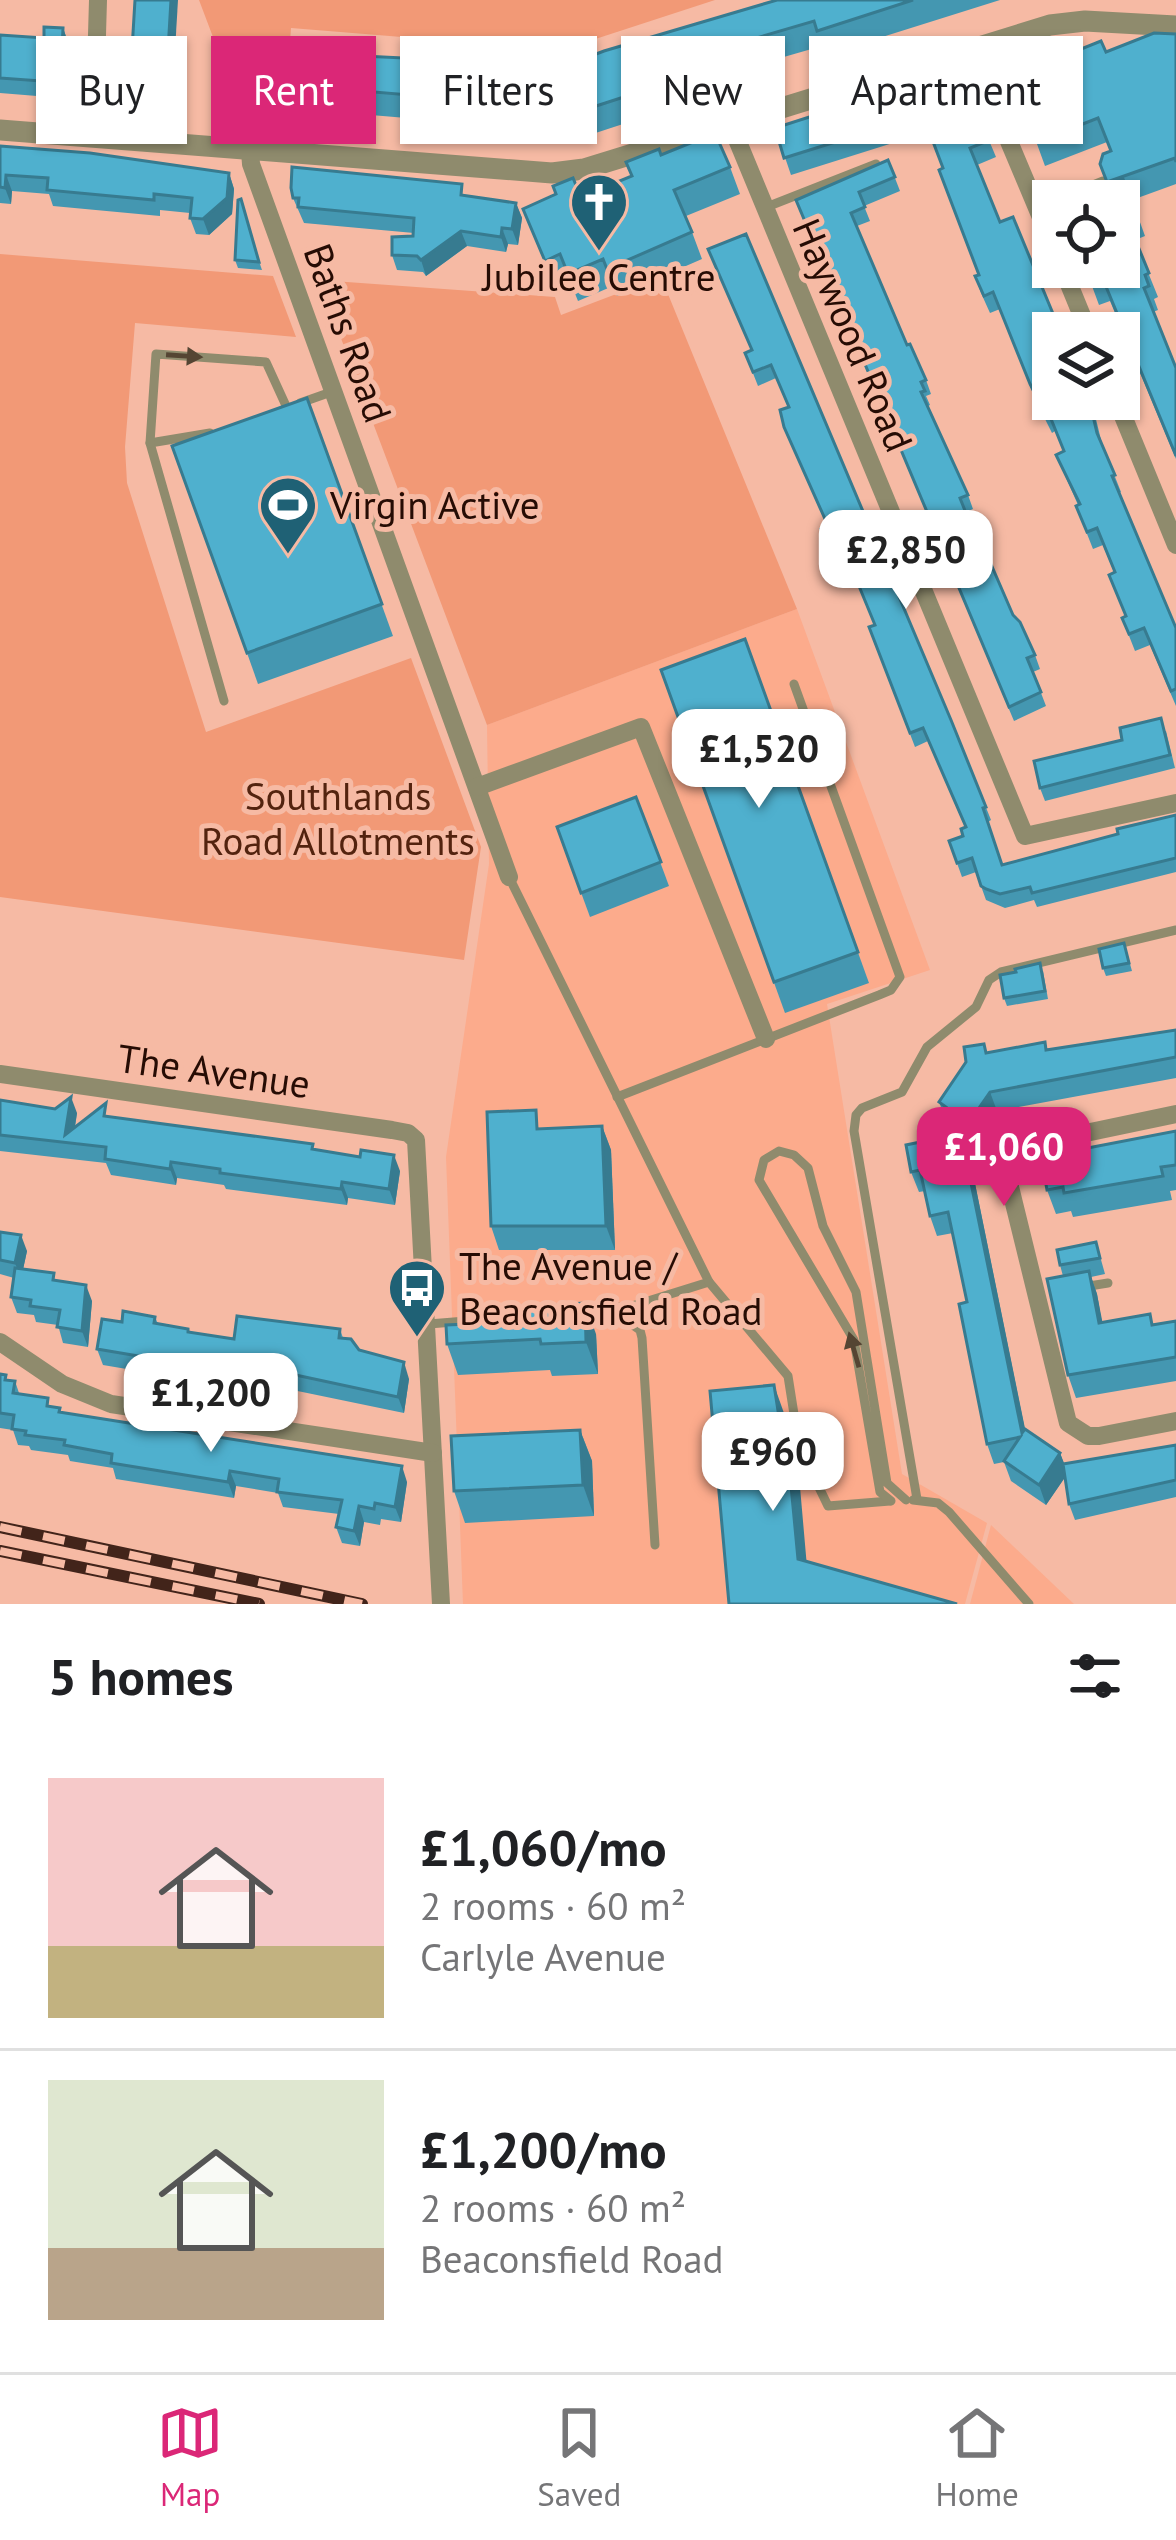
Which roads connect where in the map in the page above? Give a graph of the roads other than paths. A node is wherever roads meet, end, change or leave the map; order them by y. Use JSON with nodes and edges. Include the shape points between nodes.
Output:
{"nodes":[{"id":1,"x":98,"y":0,"type":"edge"},
{"id":2,"x":1176,"y":26,"type":"edge"},
{"id":3,"x":97,"y":36,"type":"edge"},
{"id":4,"x":1018,"y":36,"type":"edge"},
{"id":5,"x":0,"y":130,"type":"edge"},
{"id":6,"x":36,"y":133,"type":"edge"},
{"id":7,"x":166,"y":144,"type":"edge"},
{"id":8,"x":667,"y":144,"type":"edge"},
{"id":9,"x":738,"y":144,"type":"edge"},
{"id":10,"x":1018,"y":144,"type":"edge"},
{"id":11,"x":250,"y":151,"type":"junction"},
{"id":12,"x":876,"y":164,"type":"edge"},
{"id":13,"x":1036,"y":180,"type":"edge"},
{"id":14,"x":764,"y":208,"type":"junction"},
{"id":15,"x":334,"y":392,"type":"junction"},
{"id":16,"x":287,"y":408,"type":"junction"},
{"id":17,"x":268,"y":414,"type":"edge"},
{"id":18,"x":1125,"y":420,"type":"edge"},
{"id":19,"x":231,"y":426,"type":"edge"},
{"id":20,"x":150,"y":442,"type":"junction"},
{"id":21,"x":1176,"y":544,"type":"edge"},
{"id":22,"x":794,"y":684,"type":"dead end"},
{"id":23,"x":224,"y":701,"type":"dead end"},
{"id":24,"x":477,"y":787,"type":"junction"},
{"id":25,"x":1176,"y":802,"type":"edge"},
{"id":26,"x":509,"y":877,"type":"joint"},
{"id":27,"x":1176,"y":930,"type":"edge"},
{"id":28,"x":766,"y":1039,"type":"junction"},
{"id":29,"x":0,"y":1074,"type":"edge"},
{"id":30,"x":617,"y":1097,"type":"junction"},
{"id":31,"x":1176,"y":1114,"type":"edge"},
{"id":32,"x":709,"y":1282,"type":"junction"},
{"id":33,"x":1108,"y":1283,"type":"dead end"},
{"id":34,"x":1072,"y":1289,"type":"edge"},
{"id":35,"x":609,"y":1308,"type":"junction"},
{"id":36,"x":565,"y":1312,"type":"edge"},
{"id":37,"x":499,"y":1318,"type":"edge"},
{"id":38,"x":429,"y":1324,"type":"junction"},
{"id":39,"x":0,"y":1342,"type":"edge"},
{"id":40,"x":1176,"y":1421,"type":"edge"},
{"id":41,"x":434,"y":1453,"type":"junction"},
{"id":42,"x":912,"y":1500,"type":"junction"},
{"id":43,"x":890,"y":1501,"type":"junction"},
{"id":44,"x":655,"y":1545,"type":"dead end"},
{"id":45,"x":441,"y":1604,"type":"edge"},
{"id":46,"x":1030,"y":1604,"type":"edge"}],
"edges":[{"from":1,"to":3,"type":"street"},
{"from":2,"to":4,"type":"street","via":[[1070,22]]},
{"from":5,"to":6,"type":"street"},
{"from":7,"to":11,"type":"street"},
{"from":8,"to":11,"type":"street","via":[[552,173]]},
{"from":9,"to":14,"type":"street","name":"Haywood Road"},
{"from":10,"to":13,"type":"street"},
{"from":11,"to":15,"type":"street","name":"Baths Road"},
{"from":12,"to":14,"type":"lane"},
{"from":14,"to":25,"type":"street","name":"Haywood Road","via":[[1025,836]]},
{"from":15,"to":16,"type":"lane"},
{"from":15,"to":24,"type":"street","name":"Baths Road"},
{"from":16,"to":17,"type":"lane"},
{"from":20,"to":16,"type":"lane","one_way":true,"via":[[156,354],[266,362]]},
{"from":18,"to":21,"type":"street"},
{"from":19,"to":20,"type":"lane"},
{"from":20,"to":23,"type":"lane"},
{"from":22,"to":28,"type":"lane","via":[[900,977],[891,990]]},
{"from":24,"to":26,"type":"street","name":"Baths Road"},
{"from":24,"to":28,"type":"street","via":[[641,727]]},
{"from":26,"to":30,"type":"lane"},
{"from":27,"to":42,"type":"lane","via":[[1001,972],[976,1007],[927,1047],[902,1093],[856,1114]]},
{"from":28,"to":30,"type":"lane"},
{"from":29,"to":38,"type":"street","name":"The Avenue","via":[[408,1133],[416,1140]]},
{"from":30,"to":32,"type":"lane"},
{"from":31,"to":40,"type":"street","via":[[1038,1144],[1014,1159],[1009,1183],[1044,1294],[1068,1423],[1099,1436]]},
{"from":32,"to":35,"type":"lane"},
{"from":32,"to":43,"type":"lane","via":[[788,1376],[800,1447],[828,1506]]},
{"from":33,"to":34,"type":"lane"},
{"from":35,"to":36,"type":"lane"},
{"from":35,"to":44,"type":"lane","via":[[642,1338]]},
{"from":37,"to":38,"type":"lane"},
{"from":38,"to":41,"type":"street"},
{"from":39,"to":41,"type":"street","via":[[62,1384],[111,1404]]},
{"from":41,"to":45,"type":"street"},
{"from":42,"to":43,"type":"lane"},
{"from":43,"to":42,"type":"lane","one_way":true,"via":[[880,1492],[854,1340],[759,1180],[764,1160],[779,1151],[808,1168],[824,1226],[856,1292],[887,1483]]},
{"from":42,"to":46,"type":"lane","via":[[949,1511]]}]}
